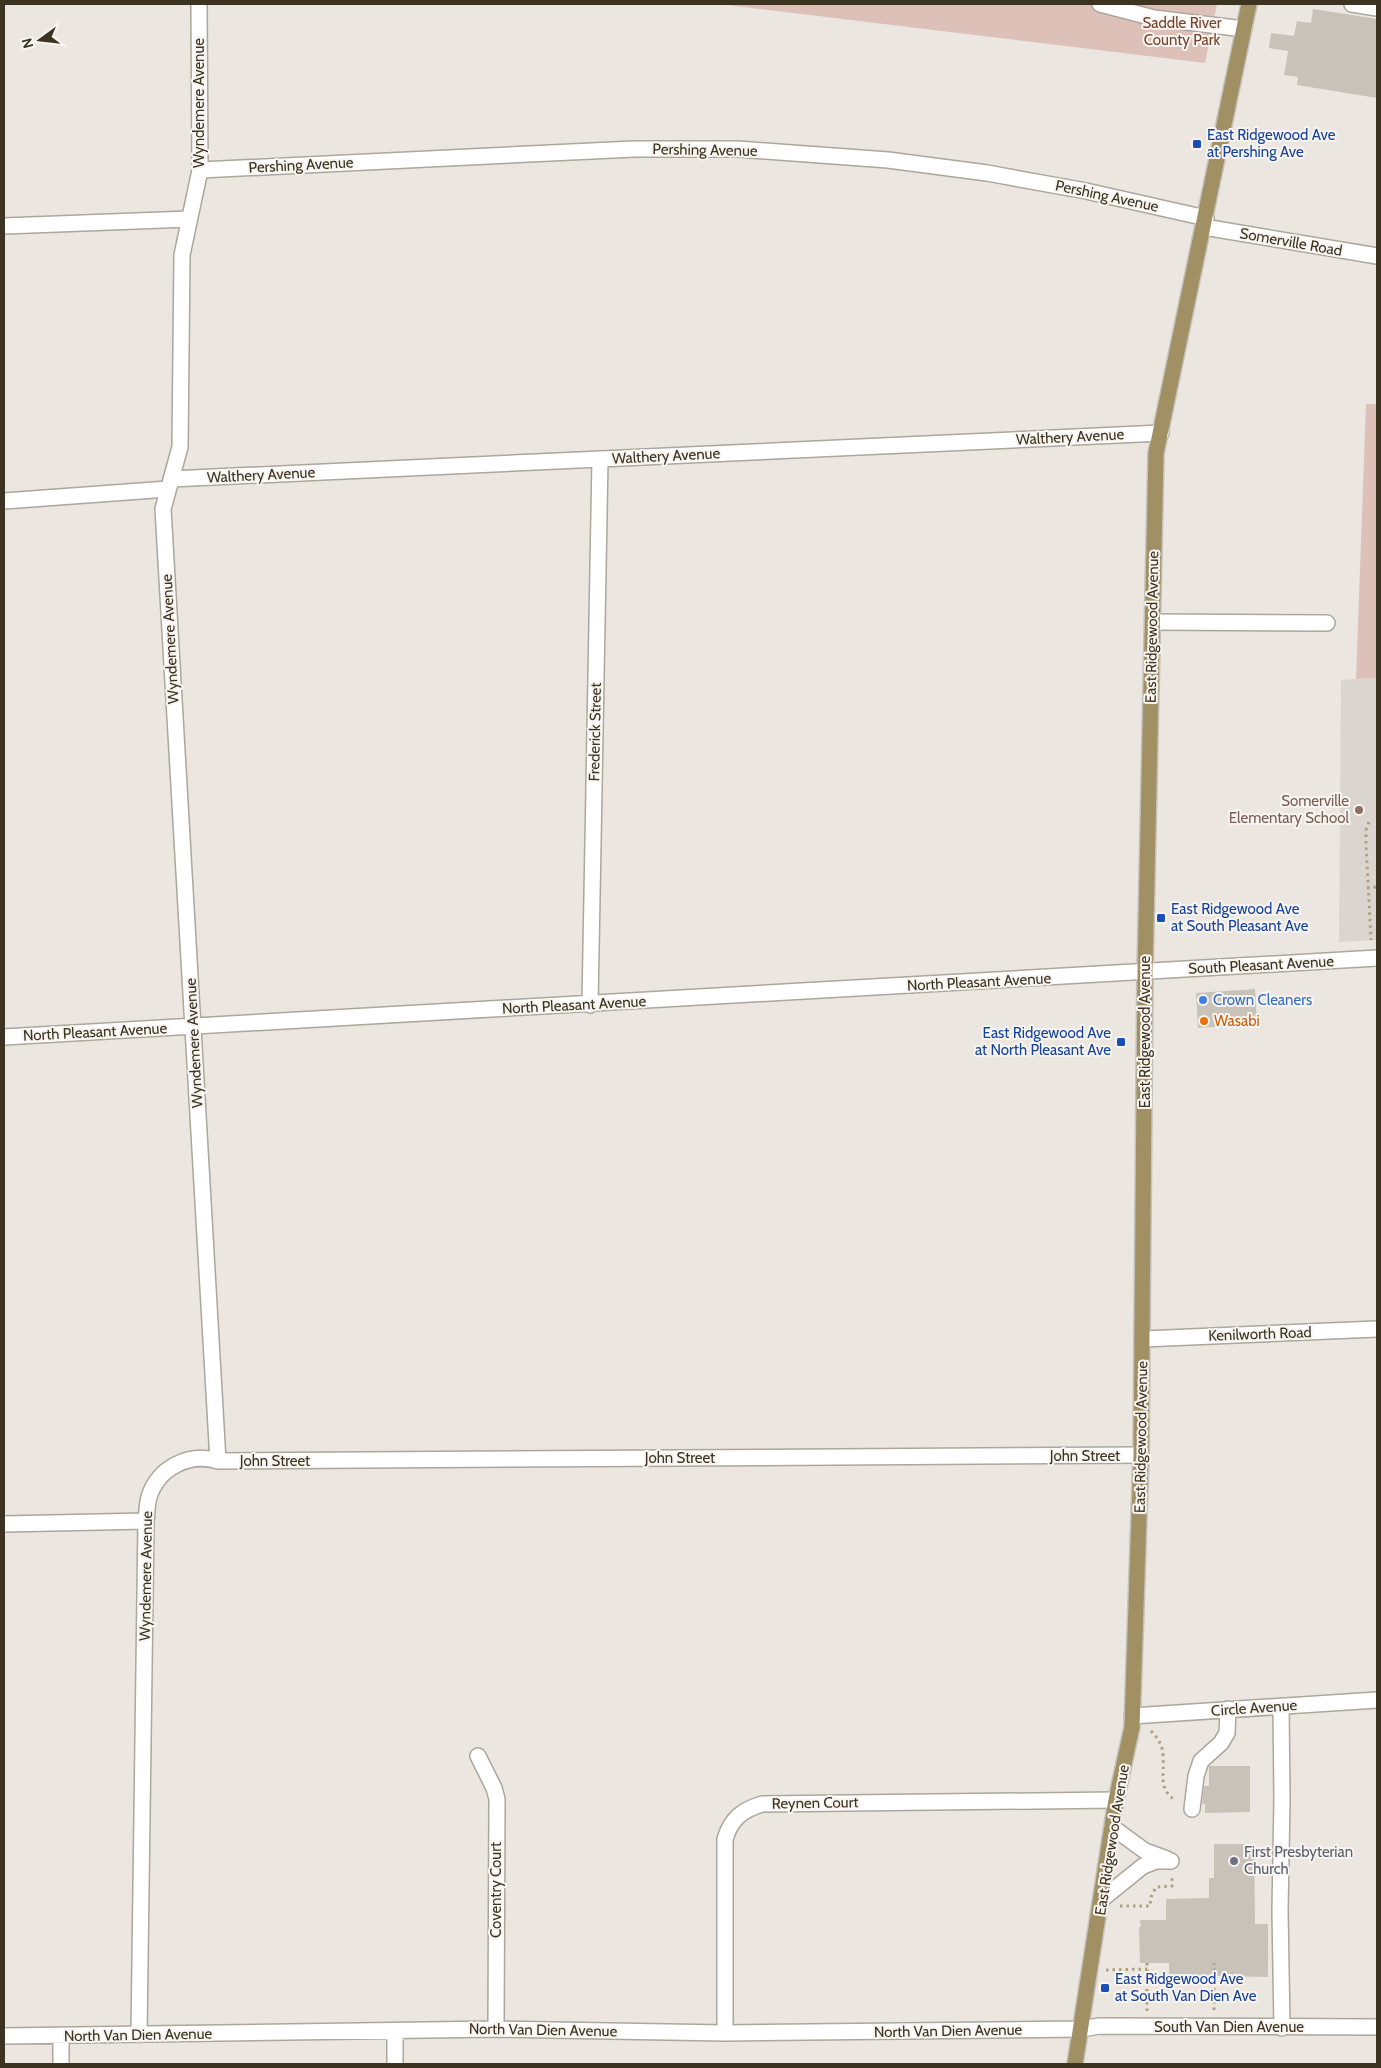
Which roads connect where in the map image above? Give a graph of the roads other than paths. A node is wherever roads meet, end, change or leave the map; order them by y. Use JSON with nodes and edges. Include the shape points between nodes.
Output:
{"nodes":[{"id":1,"x":199,"y":4,"type":"edge"},
{"id":2,"x":1100,"y":4,"type":"edge"},
{"id":3,"x":1249,"y":4,"type":"edge"},
{"id":4,"x":1356,"y":4,"type":"edge"},
{"id":5,"x":1377,"y":8,"type":"edge"},
{"id":6,"x":1244,"y":29,"type":"junction"},
{"id":7,"x":200,"y":170,"type":"junction"},
{"id":8,"x":189,"y":219,"type":"junction"},
{"id":9,"x":1205,"y":222,"type":"junction"},
{"id":10,"x":4,"y":226,"type":"edge"},
{"id":11,"x":1377,"y":256,"type":"edge"},
{"id":12,"x":1161,"y":433,"type":"junction"},
{"id":13,"x":600,"y":459,"type":"junction"},
{"id":14,"x":170,"y":484,"type":"junction"},
{"id":15,"x":4,"y":501,"type":"edge"},
{"id":16,"x":1152,"y":622,"type":"junction"},
{"id":17,"x":1327,"y":623,"type":"dead end"},
{"id":18,"x":1377,"y":958,"type":"edge"},
{"id":19,"x":1145,"y":972,"type":"junction"},
{"id":20,"x":590,"y":1005,"type":"junction"},
{"id":21,"x":193,"y":1027,"type":"junction"},
{"id":22,"x":4,"y":1037,"type":"edge"},
{"id":23,"x":1377,"y":1329,"type":"edge"},
{"id":24,"x":1143,"y":1338,"type":"junction"},
{"id":25,"x":1141,"y":1455,"type":"junction"},
{"id":26,"x":218,"y":1461,"type":"junction"},
{"id":27,"x":146,"y":1521,"type":"junction"},
{"id":28,"x":4,"y":1524,"type":"edge"},
{"id":29,"x":1377,"y":1700,"type":"edge"},
{"id":30,"x":1281,"y":1706,"type":"junction"},
{"id":31,"x":1228,"y":1709,"type":"junction"},
{"id":32,"x":1132,"y":1716,"type":"junction"},
{"id":33,"x":478,"y":1756,"type":"dead end"},
{"id":34,"x":1116,"y":1800,"type":"junction"},
{"id":35,"x":1192,"y":1809,"type":"road end"},
{"id":36,"x":1112,"y":1827,"type":"junction"},
{"id":37,"x":1101,"y":1900,"type":"junction"},
{"id":38,"x":1377,"y":2027,"type":"edge"},
{"id":39,"x":496,"y":2028,"type":"junction"},
{"id":40,"x":1282,"y":2028,"type":"junction"},
{"id":41,"x":1082,"y":2029,"type":"junction"},
{"id":42,"x":395,"y":2031,"type":"junction"},
{"id":43,"x":725,"y":2033,"type":"junction"},
{"id":44,"x":61,"y":2035,"type":"junction"},
{"id":45,"x":139,"y":2035,"type":"junction"},
{"id":46,"x":4,"y":2036,"type":"edge"},
{"id":47,"x":60,"y":2064,"type":"edge"},
{"id":48,"x":394,"y":2064,"type":"edge"},
{"id":49,"x":1076,"y":2064,"type":"edge"}],
"edges":[{"from":1,"to":7,"type":"street","name":"Wyndemere Avenue"},
{"from":2,"to":6,"type":"street","via":[[1154,18]]},
{"from":3,"to":6,"type":"main road","name":"East Ridgewood Avenue"},
{"from":4,"to":5,"type":"street"},
{"from":6,"to":9,"type":"main road","name":"East Ridgewood Avenue"},
{"from":7,"to":8,"type":"street","name":"Wyndemere Avenue"},
{"from":7,"to":9,"type":"street","name":"Pershing Avenue","via":[[634,149],[738,149],[888,160],[987,173],[1086,191]]},
{"from":8,"to":10,"type":"street"},
{"from":8,"to":14,"type":"street","name":"Wyndemere Avenue","via":[[182,255],[180,446]]},
{"from":9,"to":11,"type":"street","name":"Somerville Road"},
{"from":9,"to":12,"type":"main road","name":"East Ridgewood Avenue"},
{"from":12,"to":13,"type":"street","name":"Walthery Avenue"},
{"from":12,"to":16,"type":"main road","name":"East Ridgewood Avenue","via":[[1156,453]]},
{"from":13,"to":14,"type":"street","name":"Walthery Avenue"},
{"from":13,"to":20,"type":"street","name":"Frederick Street"},
{"from":14,"to":15,"type":"street","name":"Walthery Avenue"},
{"from":14,"to":21,"type":"street","name":"Wyndemere Avenue","via":[[163,509]]},
{"from":16,"to":17,"type":"street"},
{"from":16,"to":19,"type":"main road","name":"East Ridgewood Avenue"},
{"from":18,"to":19,"type":"street","name":"South Pleasant Avenue"},
{"from":19,"to":20,"type":"street","name":"North Pleasant Avenue"},
{"from":19,"to":24,"type":"main road","name":"East Ridgewood Avenue"},
{"from":20,"to":21,"type":"street","name":"North Pleasant Avenue"},
{"from":21,"to":22,"type":"street","name":"North Pleasant Avenue"},
{"from":21,"to":26,"type":"street","name":"Wyndemere Avenue"},
{"from":23,"to":24,"type":"street","name":"Kenilworth Road"},
{"from":24,"to":25,"type":"main road","name":"East Ridgewood Avenue"},
{"from":25,"to":26,"type":"street","name":"John Street"},
{"from":25,"to":32,"type":"main road","name":"East Ridgewood Avenue"},
{"from":26,"to":27,"type":"street","name":"Wyndemere Avenue","via":[[196,1458],[166,1470],[149,1498]]},
{"from":27,"to":28,"type":"street"},
{"from":27,"to":45,"type":"street","name":"Wyndemere Avenue"},
{"from":29,"to":30,"type":"street","name":"Circle Avenue"},
{"from":30,"to":31,"type":"street","name":"Circle Avenue"},
{"from":30,"to":40,"type":"street"},
{"from":31,"to":32,"type":"street","name":"Circle Avenue"},
{"from":31,"to":35,"type":"street","via":[[1227,1733],[1201,1761]]},
{"from":32,"to":34,"type":"main road","name":"East Ridgewood Avenue"},
{"from":33,"to":39,"type":"street","name":"Coventry Court","via":[[497,1799]]},
{"from":34,"to":36,"type":"main road","name":"East Ridgewood Avenue"},
{"from":34,"to":43,"type":"street","name":"Reynen Court","via":[[762,1804],[748,1808],[736,1817],[725,1839]]},
{"from":36,"to":37,"type":"main road","name":"East Ridgewood Avenue"},
{"from":36,"to":37,"type":"street","via":[[1144,1851],[1171,1861],[1156,1861],[1143,1866]]},
{"from":37,"to":41,"type":"main road","name":"East Ridgewood Avenue"},
{"from":38,"to":40,"type":"street","name":"South Van Dien Avenue"},
{"from":39,"to":42,"type":"street","name":"North Van Dien Avenue"},
{"from":39,"to":43,"type":"street","name":"North Van Dien Avenue"},
{"from":40,"to":41,"type":"street","name":"South Van Dien Avenue","via":[[1099,2026]]},
{"from":41,"to":43,"type":"street","name":"North Van Dien Avenue"},
{"from":41,"to":49,"type":"main road","name":"East Ridgewood Avenue"},
{"from":42,"to":45,"type":"street","name":"North Van Dien Avenue"},
{"from":42,"to":48,"type":"street"},
{"from":44,"to":45,"type":"street","name":"North Van Dien Avenue"},
{"from":44,"to":46,"type":"street","name":"North Van Dien Avenue"},
{"from":44,"to":47,"type":"street"}]}
